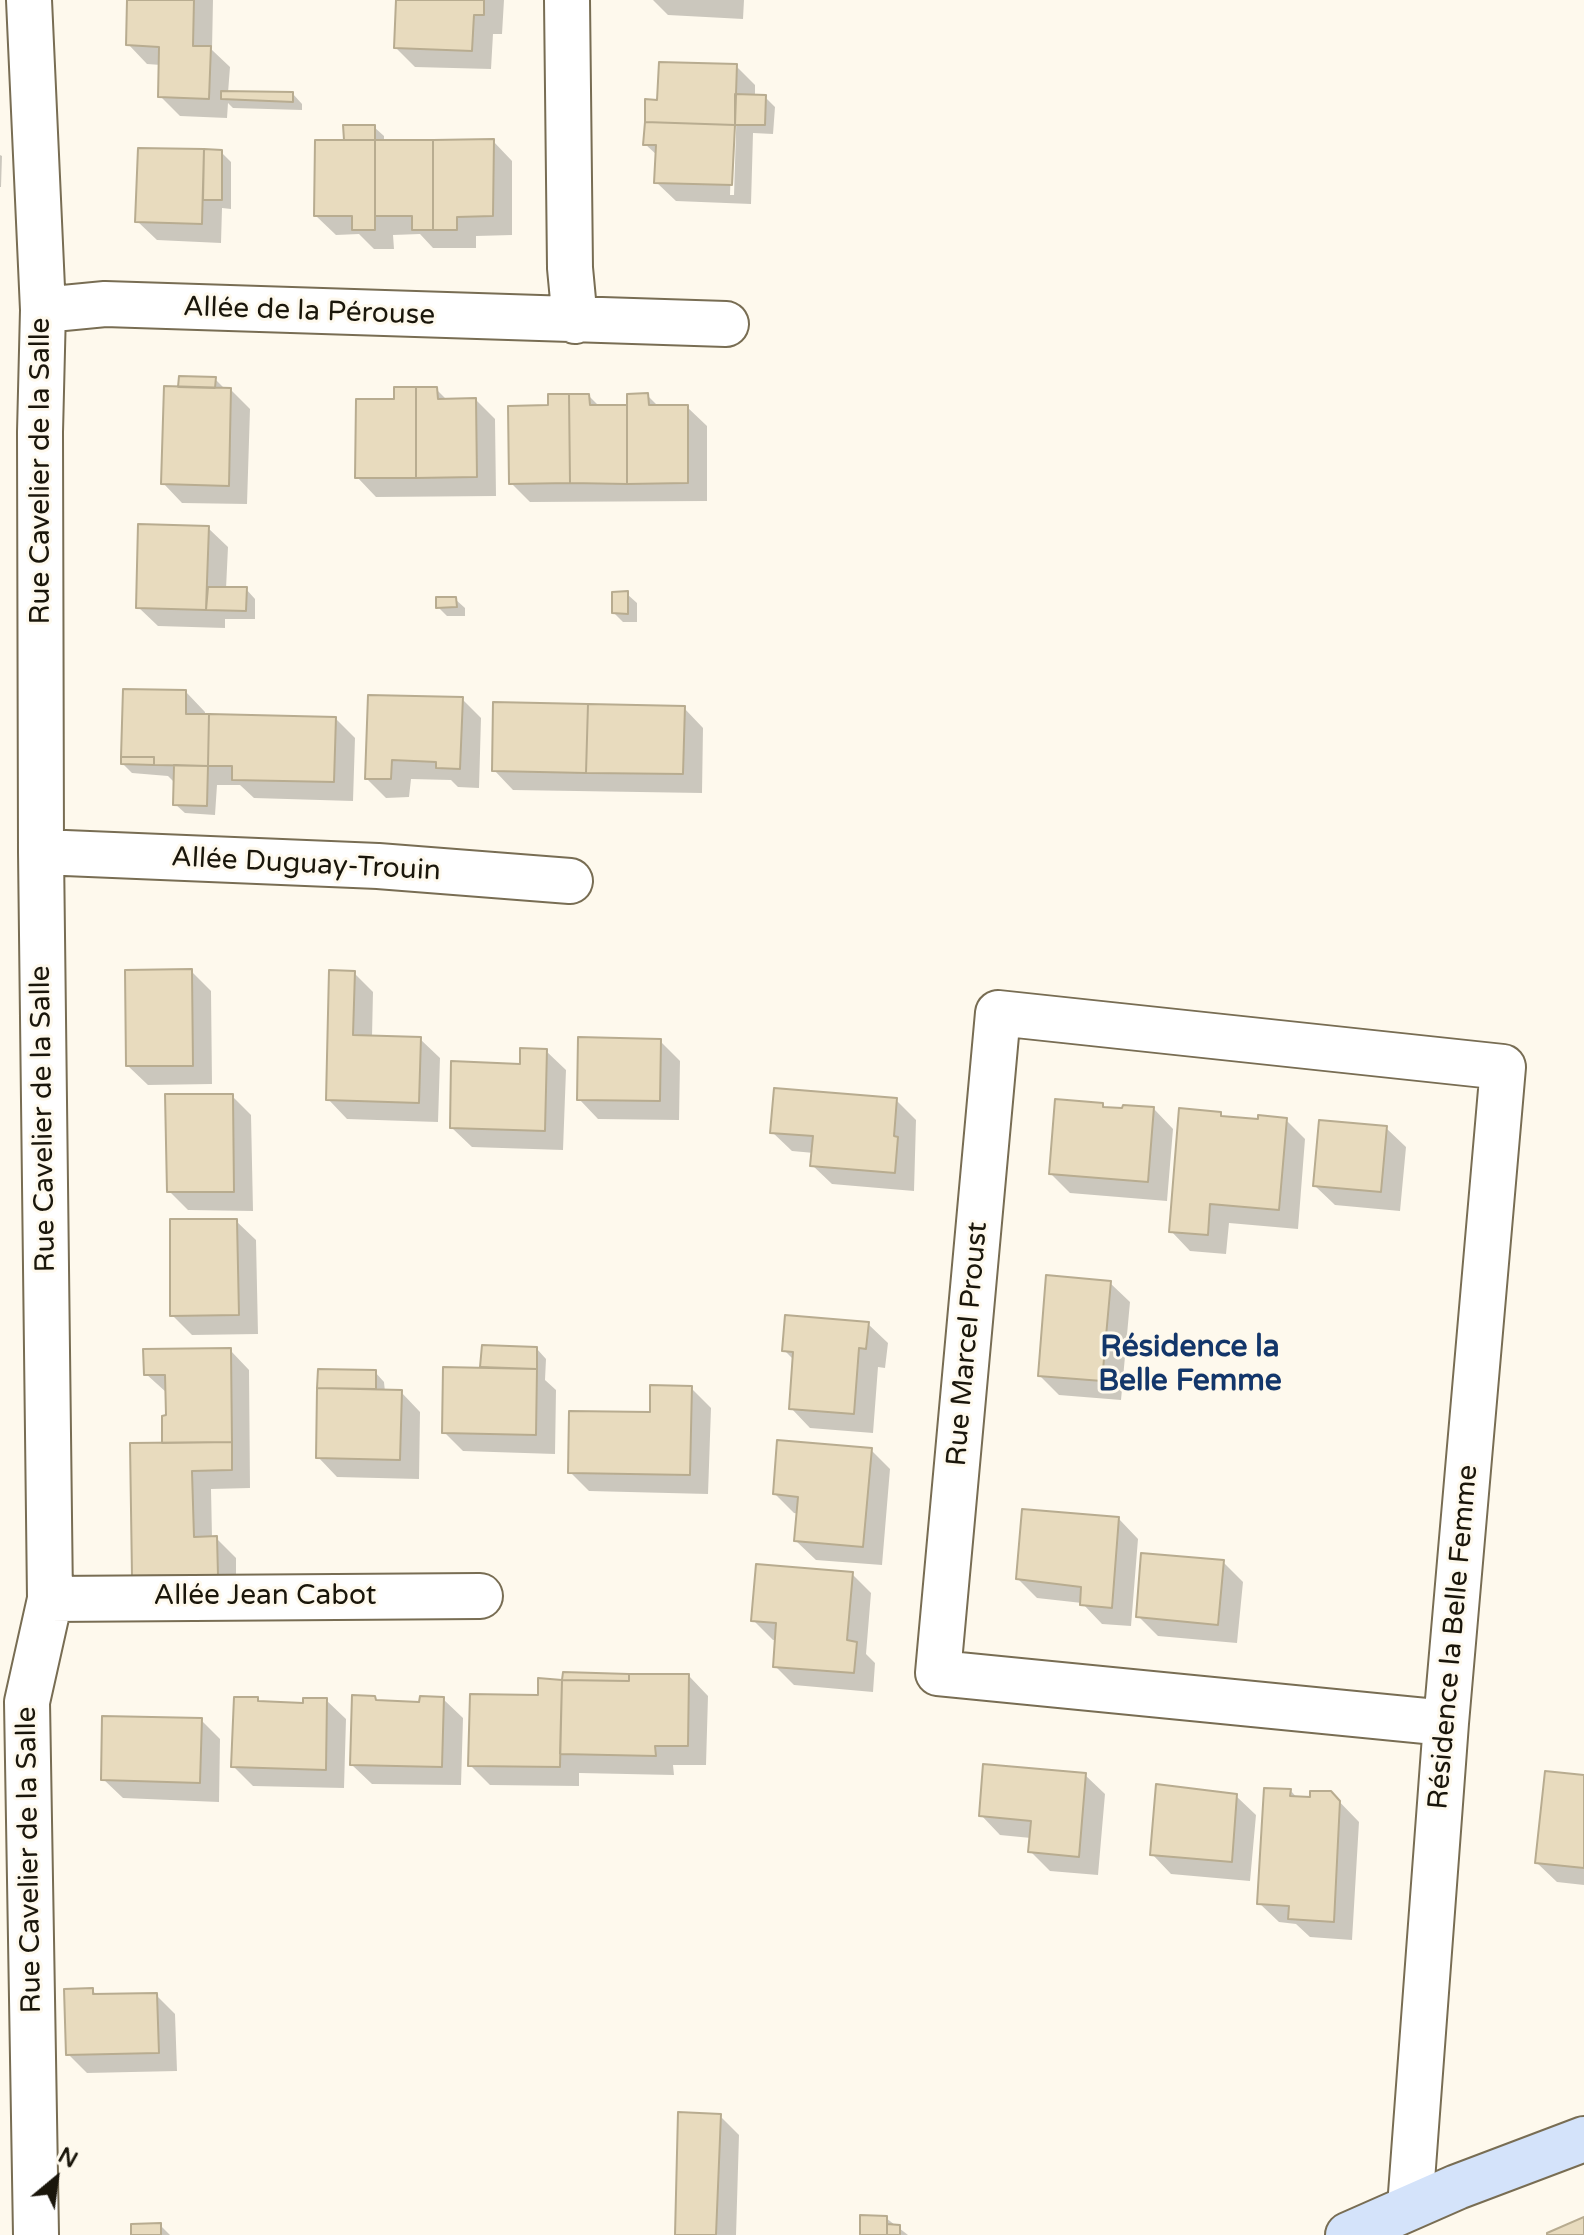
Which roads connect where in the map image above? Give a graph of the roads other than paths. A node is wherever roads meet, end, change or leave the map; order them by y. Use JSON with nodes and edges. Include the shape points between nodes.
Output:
{"nodes":[{"id":1,"x":29,"y":0,"type":"edge"},
{"id":2,"x":567,"y":0,"type":"edge"},
{"id":3,"x":43,"y":310,"type":"junction"},
{"id":4,"x":575,"y":321,"type":"junction"},
{"id":5,"x":726,"y":324,"type":"dead end"},
{"id":6,"x":41,"y":852,"type":"junction"},
{"id":7,"x":570,"y":881,"type":"dead end"},
{"id":8,"x":1503,"y":1067,"type":"joint"},
{"id":9,"x":480,"y":1596,"type":"dead end"},
{"id":10,"x":50,"y":1599,"type":"junction"},
{"id":11,"x":1446,"y":1723,"type":"junction"},
{"id":12,"x":1584,"y":2139,"type":"edge"},
{"id":13,"x":1410,"y":2221,"type":"edge"},
{"id":14,"x":36,"y":2235,"type":"edge"},
{"id":15,"x":1348,"y":2235,"type":"edge"}],
"edges":[{"from":1,"to":3,"type":"street","name":"Rue Cavelier de la Salle"},
{"from":2,"to":4,"type":"street"},
{"from":3,"to":4,"type":"street","name":"Allée de la Pérouse","via":[[105,304]]},
{"from":3,"to":6,"type":"street","name":"Rue Cavelier de la Salle"},
{"from":4,"to":5,"type":"street","name":"Allée de la Pérouse"},
{"from":6,"to":7,"type":"street","name":"Allée Duguay-Trouin","via":[[378,866]]},
{"from":6,"to":10,"type":"street","name":"Rue Cavelier de la Salle"},
{"from":8,"to":11,"type":"street","name":"Résidence la Belle Femme"},
{"from":8,"to":11,"type":"street","name":"Rue Marcel Proust","via":[[998,1013],[938,1673]]},
{"from":9,"to":10,"type":"street","name":"Allée Jean Cabot"},
{"from":10,"to":14,"type":"street","name":"Rue Cavelier de la Salle","via":[[27,1702]]},
{"from":11,"to":13,"type":"street","name":"Résidence la Belle Femme"},
{"from":12,"to":13,"type":"street"},
{"from":13,"to":15,"type":"street"}]}
